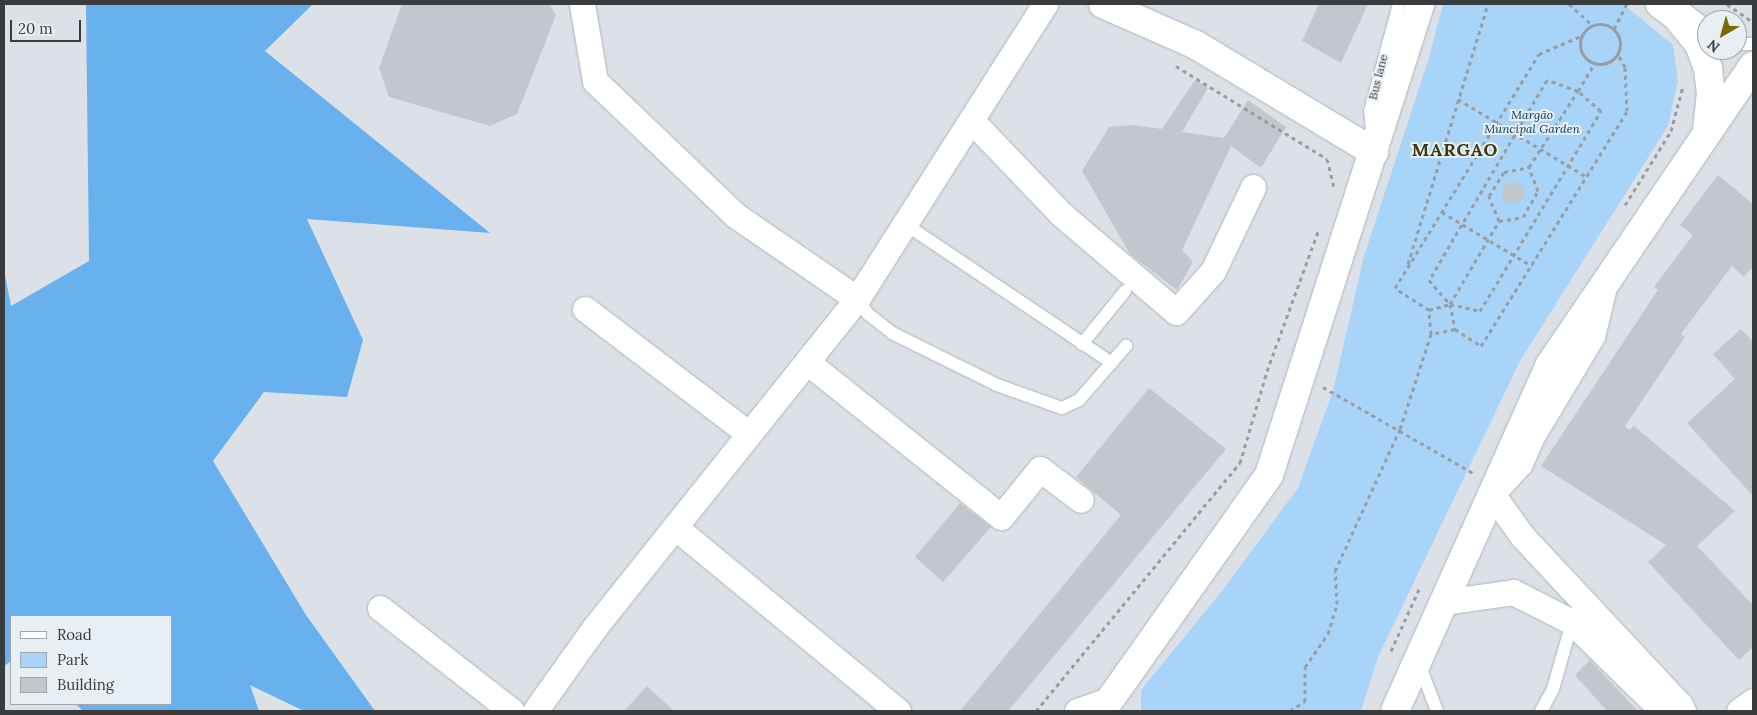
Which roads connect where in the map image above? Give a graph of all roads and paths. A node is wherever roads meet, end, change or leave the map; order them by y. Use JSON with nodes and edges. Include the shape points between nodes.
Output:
{"nodes":[{"id":1,"x":582,"y":4,"type":"edge"},
{"id":2,"x":1045,"y":4,"type":"edge"},
{"id":3,"x":1103,"y":4,"type":"edge"},
{"id":4,"x":1399,"y":4,"type":"edge"},
{"id":5,"x":1420,"y":4,"type":"edge"},
{"id":6,"x":1488,"y":4,"type":"edge"},
{"id":7,"x":1569,"y":4,"type":"edge"},
{"id":8,"x":1627,"y":4,"type":"edge"},
{"id":9,"x":1660,"y":4,"type":"edge"},
{"id":10,"x":1678,"y":4,"type":"edge"},
{"id":11,"x":1727,"y":4,"type":"edge"},
{"id":12,"x":1697,"y":18,"type":"edge"},
{"id":13,"x":1753,"y":22,"type":"edge"},
{"id":14,"x":1592,"y":25,"type":"junction"},
{"id":15,"x":1614,"y":29,"type":"junction"},
{"id":16,"x":1581,"y":36,"type":"junction"},
{"id":17,"x":1618,"y":54,"type":"junction"},
{"id":18,"x":1171,"y":63,"type":"dead end"},
{"id":19,"x":1595,"y":63,"type":"junction"},
{"id":20,"x":1753,"y":66,"type":"edge"},
{"id":21,"x":1578,"y":91,"type":"junction"},
{"id":22,"x":1458,"y":99,"type":"junction"},
{"id":23,"x":971,"y":120,"type":"junction"},
{"id":24,"x":1498,"y":121,"type":"junction"},
{"id":25,"x":1708,"y":129,"type":"junction"},
{"id":26,"x":1515,"y":134,"type":"junction"},
{"id":27,"x":1540,"y":150,"type":"junction"},
{"id":28,"x":1374,"y":152,"type":"junction"},
{"id":29,"x":1568,"y":165,"type":"junction"},
{"id":30,"x":1529,"y":166,"type":"junction"},
{"id":31,"x":1587,"y":177,"type":"junction"},
{"id":32,"x":1337,"y":180,"type":"dead end"},
{"id":33,"x":1253,"y":187,"type":"dead end"},
{"id":34,"x":1334,"y":188,"type":"junction"},
{"id":35,"x":1330,"y":197,"type":"dead end"},
{"id":36,"x":1442,"y":212,"type":"junction"},
{"id":37,"x":1499,"y":221,"type":"junction"},
{"id":38,"x":905,"y":224,"type":"junction"},
{"id":39,"x":1462,"y":224,"type":"junction"},
{"id":40,"x":1320,"y":225,"type":"dead end"},
{"id":41,"x":1488,"y":239,"type":"junction"},
{"id":42,"x":1514,"y":255,"type":"junction"},
{"id":43,"x":1532,"y":266,"type":"junction"},
{"id":44,"x":1406,"y":270,"type":"junction"},
{"id":45,"x":1125,"y":291,"type":"dead end"},
{"id":46,"x":857,"y":299,"type":"junction"},
{"id":47,"x":1450,"y":304,"type":"junction"},
{"id":48,"x":585,"y":309,"type":"dead end"},
{"id":49,"x":1428,"y":310,"type":"junction"},
{"id":50,"x":1455,"y":329,"type":"junction"},
{"id":51,"x":1431,"y":334,"type":"junction"},
{"id":52,"x":1082,"y":344,"type":"junction"},
{"id":53,"x":1126,"y":346,"type":"dead end"},
{"id":54,"x":807,"y":362,"type":"junction"},
{"id":55,"x":1112,"y":363,"type":"junction"},
{"id":56,"x":1267,"y":371,"type":"junction"},
{"id":57,"x":1302,"y":379,"type":"junction"},
{"id":58,"x":1400,"y":429,"type":"junction"},
{"id":59,"x":749,"y":434,"type":"junction"},
{"id":60,"x":1492,"y":494,"type":"junction"},
{"id":61,"x":1080,"y":500,"type":"dead end"},
{"id":62,"x":675,"y":527,"type":"junction"},
{"id":63,"x":1444,"y":602,"type":"junction"},
{"id":64,"x":380,"y":608,"type":"dead end"},
{"id":65,"x":1576,"y":611,"type":"junction"},
{"id":66,"x":1418,"y":662,"type":"junction"},
{"id":67,"x":1753,"y":702,"type":"edge"},
{"id":68,"x":1108,"y":708,"type":"edge"},
{"id":69,"x":512,"y":711,"type":"edge"},
{"id":70,"x":535,"y":711,"type":"edge"},
{"id":71,"x":898,"y":711,"type":"edge"},
{"id":72,"x":1036,"y":711,"type":"edge"},
{"id":73,"x":1077,"y":711,"type":"edge"},
{"id":74,"x":1256,"y":711,"type":"edge"},
{"id":75,"x":1268,"y":711,"type":"edge"},
{"id":76,"x":1290,"y":711,"type":"edge"},
{"id":77,"x":1396,"y":711,"type":"edge"},
{"id":78,"x":1437,"y":711,"type":"edge"},
{"id":79,"x":1541,"y":711,"type":"edge"},
{"id":80,"x":1663,"y":711,"type":"edge"},
{"id":81,"x":1683,"y":711,"type":"edge"},
{"id":82,"x":1739,"y":711,"type":"edge"}],
"edges":[{"from":1,"to":46,"type":"street","via":[[595,81],[735,215]]},
{"from":2,"to":23,"type":"street"},
{"from":3,"to":28,"type":"main road","via":[[1196,46]]},
{"from":4,"to":28,"type":"lane","name":"Bus lane","via":[[1370,111]]},
{"from":5,"to":28,"type":"main road"},
{"from":6,"to":22,"type":"path"},
{"from":7,"to":14,"type":"path"},
{"from":8,"to":15,"type":"path"},
{"from":9,"to":25,"type":"main road","via":[[1676,16],[1699,44],[1708,69],[1711,93]]},
{"from":10,"to":12,"type":"lane"},
{"from":11,"to":13,"type":"path"},
{"from":14,"to":15,"type":"path","via":[[1604,24]]},
{"from":14,"to":16,"type":"path"},
{"from":15,"to":17,"type":"path","via":[[1621,41]]},
{"from":16,"to":19,"type":"path","via":[[1584,56]]},
{"from":16,"to":24,"type":"path","via":[[1539,54]]},
{"from":17,"to":19,"type":"path","via":[[1608,63]]},
{"from":17,"to":31,"type":"path","via":[[1625,67],[1628,111]]},
{"from":18,"to":34,"type":"path","via":[[1327,160]]},
{"from":19,"to":21,"type":"path"},
{"from":20,"to":25,"type":"main road"},
{"from":21,"to":26,"type":"path","via":[[1547,80]]},
{"from":21,"to":27,"type":"path"},
{"from":21,"to":29,"type":"path","via":[[1601,111]]},
{"from":22,"to":24,"type":"path"},
{"from":22,"to":44,"type":"path"},
{"from":23,"to":33,"type":"street","via":[[1061,214],[1176,312],[1213,271]]},
{"from":23,"to":38,"type":"street"},
{"from":24,"to":26,"type":"path"},
{"from":24,"to":36,"type":"path"},
{"from":25,"to":60,"type":"main road","via":[[1549,366]]},
{"from":26,"to":27,"type":"path"},
{"from":26,"to":39,"type":"path"},
{"from":27,"to":29,"type":"path"},
{"from":27,"to":30,"type":"path"},
{"from":28,"to":57,"type":"main road"},
{"from":29,"to":31,"type":"path"},
{"from":29,"to":42,"type":"path"},
{"from":30,"to":37,"type":"path","via":[[1538,191],[1523,217]]},
{"from":30,"to":37,"type":"path","via":[[1504,172],[1489,196]]},
{"from":31,"to":43,"type":"path"},
{"from":32,"to":34,"type":"path"},
{"from":34,"to":35,"type":"path"},
{"from":36,"to":39,"type":"path"},
{"from":36,"to":44,"type":"path"},
{"from":37,"to":41,"type":"path"},
{"from":38,"to":46,"type":"street"},
{"from":38,"to":52,"type":"lane"},
{"from":39,"to":41,"type":"path"},
{"from":39,"to":47,"type":"path","via":[[1429,280]]},
{"from":40,"to":56,"type":"path"},
{"from":41,"to":42,"type":"path"},
{"from":41,"to":47,"type":"path"},
{"from":42,"to":43,"type":"path"},
{"from":42,"to":47,"type":"path","via":[[1480,311]]},
{"from":43,"to":50,"type":"path","via":[[1481,346]]},
{"from":44,"to":49,"type":"path","via":[[1395,288]]},
{"from":45,"to":52,"type":"lane"},
{"from":46,"to":54,"type":"street"},
{"from":46,"to":55,"type":"lane","via":[[868,314],[900,338],[997,385],[1062,408],[1079,400]]},
{"from":47,"to":49,"type":"path"},
{"from":47,"to":50,"type":"path"},
{"from":48,"to":59,"type":"street"},
{"from":49,"to":51,"type":"path"},
{"from":50,"to":51,"type":"path"},
{"from":51,"to":58,"type":"path"},
{"from":52,"to":55,"type":"lane"},
{"from":53,"to":55,"type":"lane"},
{"from":54,"to":59,"type":"street"},
{"from":54,"to":61,"type":"street","via":[[1001,517],[1040,469]]},
{"from":56,"to":57,"type":"path"},
{"from":56,"to":72,"type":"path","via":[[1240,463]]},
{"from":57,"to":58,"type":"path","via":[[1333,390]]},
{"from":57,"to":68,"type":"main road","via":[[1269,475]]},
{"from":58,"to":60,"type":"path","via":[[1470,469]]},
{"from":58,"to":76,"type":"path","via":[[1335,571],[1337,604],[1328,634],[1305,667],[1305,701]]},
{"from":59,"to":62,"type":"street"},
{"from":60,"to":63,"type":"main road"},
{"from":60,"to":65,"type":"street"},
{"from":62,"to":70,"type":"street"},
{"from":62,"to":71,"type":"street"},
{"from":63,"to":65,"type":"street","via":[[1513,592]]},
{"from":63,"to":66,"type":"main road"},
{"from":64,"to":69,"type":"street"},
{"from":65,"to":79,"type":"lane","via":[[1554,689]]},
{"from":65,"to":80,"type":"street"},
{"from":65,"to":81,"type":"street","via":[[1680,704]]},
{"from":66,"to":77,"type":"main road"},
{"from":66,"to":78,"type":"lane"},
{"from":67,"to":82,"type":"street"},
{"from":68,"to":73,"type":"street"},
{"from":74,"to":75,"type":"path"}]}
